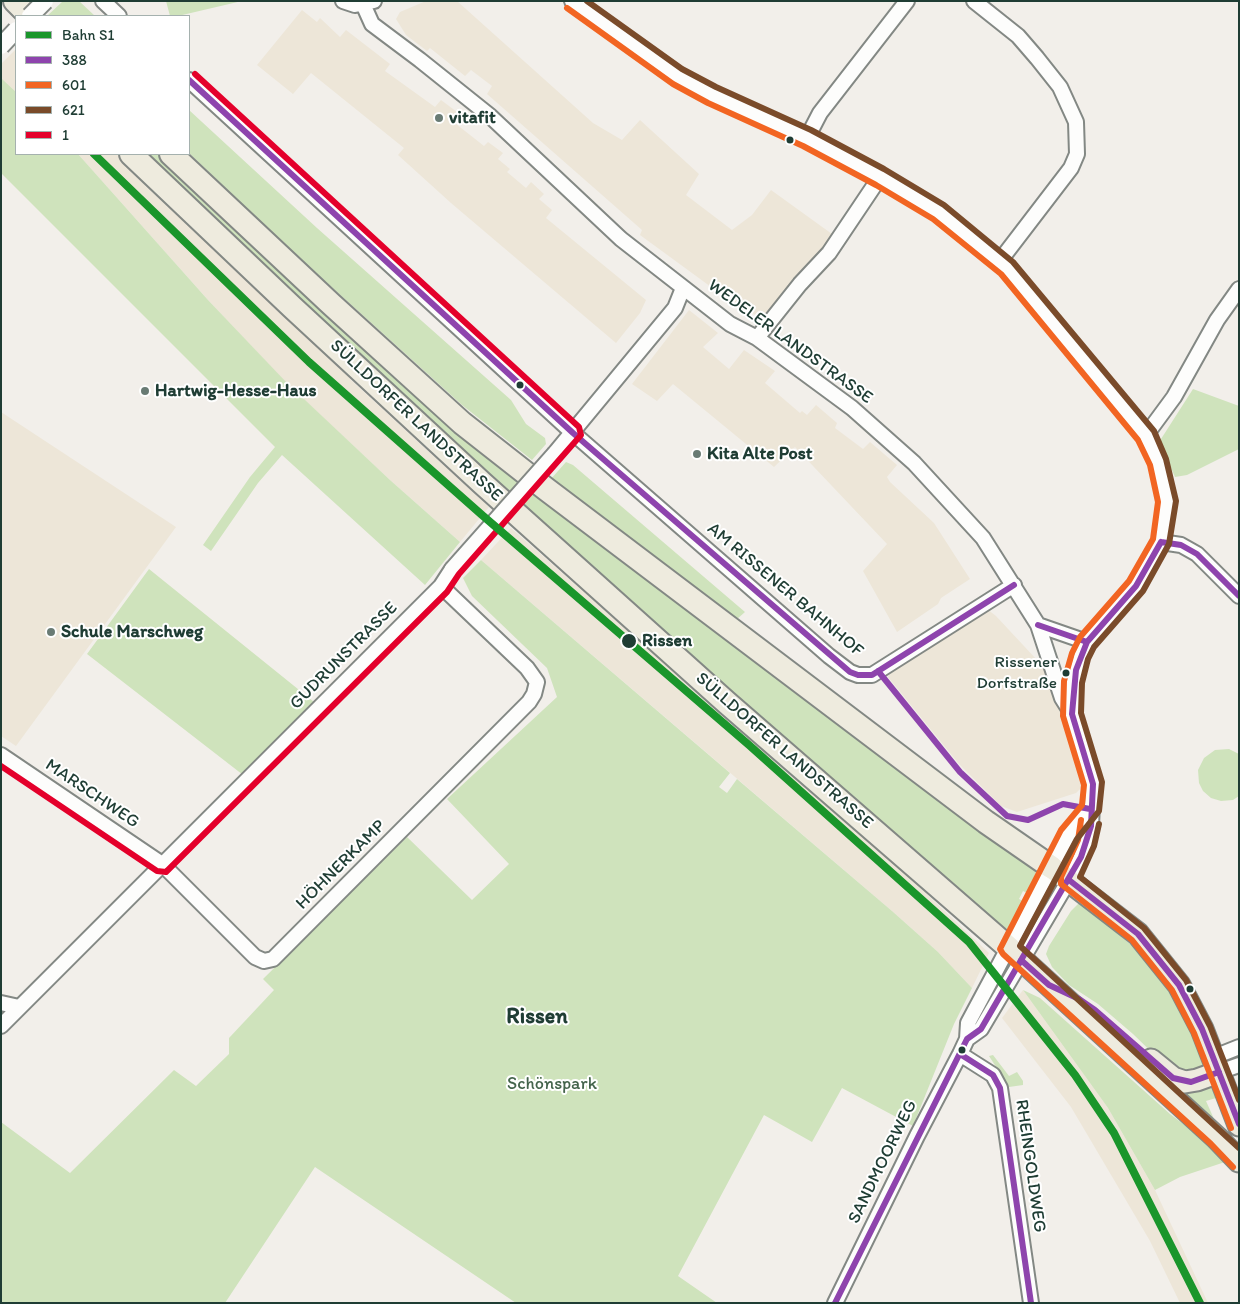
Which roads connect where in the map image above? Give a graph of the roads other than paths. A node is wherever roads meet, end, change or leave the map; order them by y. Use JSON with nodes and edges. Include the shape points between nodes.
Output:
{"nodes":[{"id":1,"x":15,"y":1,"type":"edge"},
{"id":2,"x":45,"y":1,"type":"edge"},
{"id":3,"x":103,"y":1,"type":"edge"},
{"id":4,"x":343,"y":1,"type":"edge"},
{"id":5,"x":572,"y":1,"type":"edge"},
{"id":6,"x":907,"y":1,"type":"edge"},
{"id":7,"x":974,"y":1,"type":"edge"},
{"id":8,"x":368,"y":3,"type":"edge"},
{"id":9,"x":29,"y":15,"type":"edge"},
{"id":10,"x":31,"y":15,"type":"edge"},
{"id":11,"x":118,"y":15,"type":"edge"},
{"id":12,"x":1,"y":27,"type":"edge"},
{"id":13,"x":15,"y":31,"type":"edge"},
{"id":14,"x":15,"y":40,"type":"edge"},
{"id":15,"x":1,"y":46,"type":"edge"},
{"id":16,"x":190,"y":81,"type":"edge"},
{"id":17,"x":807,"y":138,"type":"junction"},
{"id":18,"x":132,"y":155,"type":"edge"},
{"id":19,"x":172,"y":155,"type":"edge"},
{"id":20,"x":880,"y":177,"type":"junction"},
{"id":21,"x":1000,"y":262,"type":"junction"},
{"id":22,"x":683,"y":288,"type":"junction"},
{"id":23,"x":1239,"y":289,"type":"edge"},
{"id":24,"x":757,"y":338,"type":"junction"},
{"id":25,"x":573,"y":433,"type":"junction"},
{"id":26,"x":1146,"y":435,"type":"junction"},
{"id":27,"x":1161,"y":542,"type":"junction"},
{"id":28,"x":1014,"y":585,"type":"junction"},
{"id":29,"x":441,"y":586,"type":"junction"},
{"id":30,"x":1239,"y":596,"type":"edge"},
{"id":31,"x":1038,"y":625,"type":"junction"},
{"id":32,"x":1087,"y":642,"type":"junction"},
{"id":33,"x":1072,"y":714,"type":"junction"},
{"id":34,"x":1,"y":755,"type":"edge"},
{"id":35,"x":1090,"y":809,"type":"junction"},
{"id":36,"x":162,"y":864,"type":"junction"},
{"id":37,"x":1060,"y":874,"type":"junction"},
{"id":38,"x":1010,"y":962,"type":"junction"},
{"id":39,"x":1049,"y":985,"type":"junction"},
{"id":40,"x":1,"y":1003,"type":"edge"},
{"id":41,"x":19,"y":1007,"type":"junction"},
{"id":42,"x":1,"y":1026,"type":"edge"},
{"id":43,"x":967,"y":1039,"type":"junction"},
{"id":44,"x":1239,"y":1047,"type":"edge"},
{"id":45,"x":960,"y":1054,"type":"junction"},
{"id":46,"x":1224,"y":1065,"type":"edge"},
{"id":47,"x":1239,"y":1125,"type":"edge"},
{"id":48,"x":1239,"y":1161,"type":"edge"},
{"id":49,"x":835,"y":1303,"type":"edge"},
{"id":50,"x":1031,"y":1303,"type":"edge"}],
"edges":[{"from":1,"to":9,"type":"highway"},
{"from":2,"to":10,"type":"street","bridge":true},
{"from":3,"to":11,"type":"street"},
{"from":4,"to":8,"type":"street","name":"WEDELER LANDSTRASSE","via":[[355,5]]},
{"from":5,"to":17,"type":"street","via":[[677,76]]},
{"from":6,"to":17,"type":"street","via":[[820,113]]},
{"from":7,"to":21,"type":"street","via":[[1018,36],[1037,58],[1060,87],[1076,122],[1077,154],[1071,168]]},
{"from":8,"to":22,"type":"street","name":"WEDELER LANDSTRASSE","via":[[372,24],[490,116],[621,239]]},
{"from":12,"to":14,"type":"highway"},
{"from":13,"to":15,"type":"street","bridge":true},
{"from":16,"to":25,"type":"street","name":"AM RISSENER BAHNHOF"},
{"from":17,"to":20,"type":"street"},
{"from":18,"to":38,"type":"highway","name":"SÜLLDORFER LANDSTRASSE","via":[[482,483]]},
{"from":19,"to":37,"type":"highway","name":"SÜLLDORFER LANDSTRASSE","via":[[462,423],[962,804]]},
{"from":20,"to":21,"type":"street","via":[[938,212]]},
{"from":20,"to":24,"type":"street","via":[[829,253]]},
{"from":21,"to":26,"type":"street"},
{"from":22,"to":24,"type":"street","name":"WEDELER LANDSTRASSE","via":[[730,324]]},
{"from":22,"to":25,"type":"street","name":"GUDRUNSTRASSE","via":[[675,308]]},
{"from":23,"to":26,"type":"street","via":[[1217,320],[1174,397]]},
{"from":24,"to":28,"type":"street","name":"WEDELER LANDSTRASSE","via":[[852,408],[914,463],[983,538]]},
{"from":25,"to":28,"type":"street","name":"AM RISSENER BAHNHOF","via":[[829,656],[858,675],[866,676],[878,671]]},
{"from":25,"to":29,"type":"street","name":"GUDRUNSTRASSE","bridge":true,"via":[[452,569]]},
{"from":26,"to":27,"type":"street","via":[[1158,462],[1167,502]]},
{"from":27,"to":30,"type":"street","via":[[1181,545],[1196,554]]},
{"from":27,"to":32,"type":"street","via":[[1136,586]]},
{"from":28,"to":31,"type":"street","name":"WEDELER LANDSTRASSE"},
{"from":29,"to":36,"type":"street","name":"GUDRUNSTRASSE"},
{"from":29,"to":36,"type":"street","name":"HÖHNERKAMP","via":[[535,678],[536,686],[529,702],[273,959],[264,961],[255,957]]},
{"from":31,"to":32,"type":"street"},
{"from":31,"to":33,"type":"street","name":"WEDELER LANDSTRASSE","via":[[1062,698]]},
{"from":32,"to":33,"type":"street","via":[[1076,670]]},
{"from":33,"to":35,"type":"street","name":"WEDELER LANDSTRASSE","via":[[1093,784]]},
{"from":34,"to":36,"type":"street","name":"MARSCHWEG"},
{"from":35,"to":37,"type":"street","name":"WEDELER LANDSTRASSE","via":[[1080,818]]},
{"from":35,"to":37,"type":"street","name":"WEDELER LANDSTRASSE","via":[[1086,843]]},
{"from":36,"to":41,"type":"street","name":"GUDRUNSTRASSE"},
{"from":37,"to":38,"type":"street","name":"WEDELER LANDSTRASSE"},
{"from":37,"to":38,"type":"street","name":"WEDELER LANDSTRASSE"},
{"from":37,"to":46,"type":"main road","via":[[1120,919],[1158,957]]},
{"from":38,"to":39,"type":"main road"},
{"from":38,"to":43,"type":"street","name":"SANDMOORWEG","via":[[968,1023]]},
{"from":38,"to":43,"type":"street","name":"SANDMOORWEG","via":[[993,1010],[981,1029]]},
{"from":39,"to":46,"type":"main road","via":[[1095,1010],[1173,1078],[1191,1082]]},
{"from":39,"to":48,"type":"main road"},
{"from":40,"to":41,"type":"street"},
{"from":41,"to":42,"type":"street","name":"GUDRUNSTRASSE"},
{"from":43,"to":45,"type":"street","name":"SANDMOORWEG"},
{"from":44,"to":46,"type":"street"},
{"from":45,"to":49,"type":"street","name":"SANDMOORWEG","via":[[916,1136]]},
{"from":45,"to":50,"type":"street","name":"RHEINGOLDWEG","via":[[993,1075],[1000,1088]]},
{"from":46,"to":47,"type":"main road"}]}
